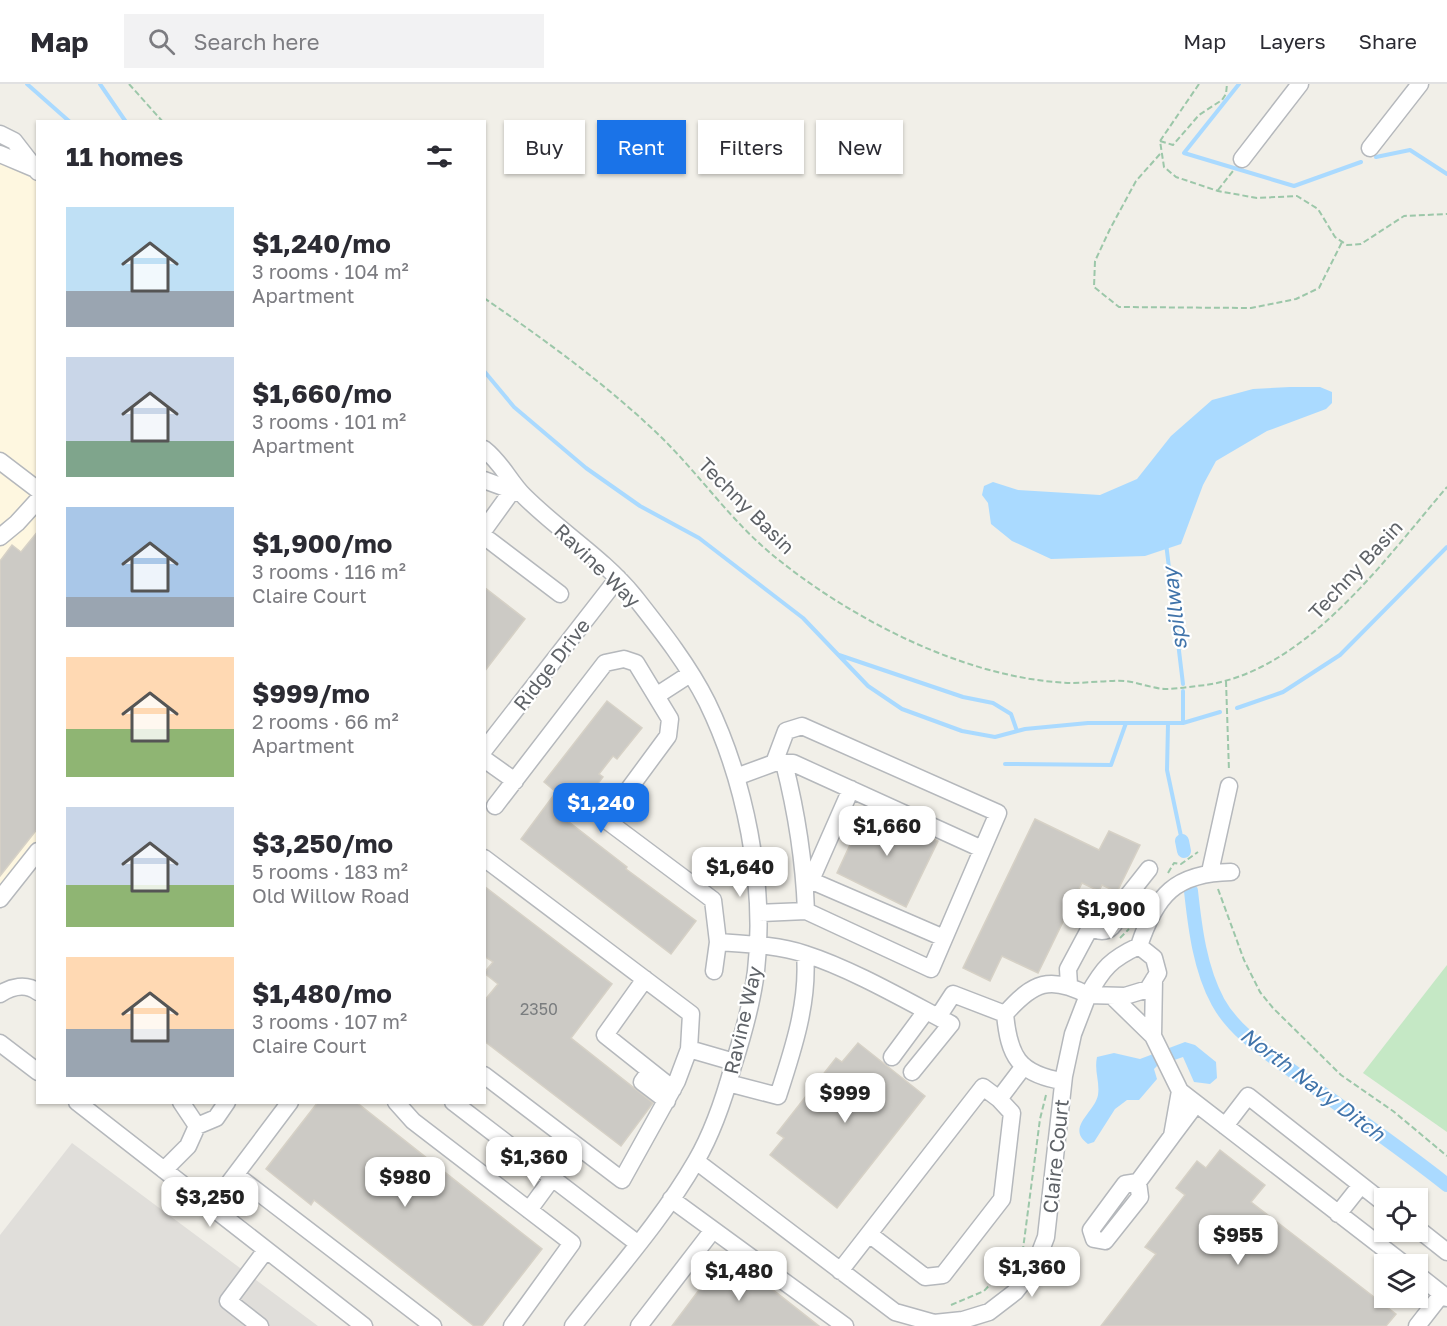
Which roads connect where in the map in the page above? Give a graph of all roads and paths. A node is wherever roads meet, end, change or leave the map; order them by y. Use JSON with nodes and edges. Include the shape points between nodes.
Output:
{"nodes":[{"id":1,"x":129,"y":84,"type":"edge"},
{"id":2,"x":1199,"y":84,"type":"edge"},
{"id":3,"x":1227,"y":84,"type":"edge"},
{"id":4,"x":1300,"y":84,"type":"edge"},
{"id":5,"x":1420,"y":84,"type":"edge"},
{"id":6,"x":161,"y":120,"type":"edge"},
{"id":7,"x":0,"y":134,"type":"edge"},
{"id":8,"x":1160,"y":141,"type":"junction"},
{"id":9,"x":1370,"y":148,"type":"dead end"},
{"id":10,"x":0,"y":154,"type":"edge"},
{"id":11,"x":1160,"y":154,"type":"junction"},
{"id":12,"x":1242,"y":159,"type":"joint"},
{"id":13,"x":36,"y":170,"type":"edge"},
{"id":14,"x":1218,"y":190,"type":"junction"},
{"id":15,"x":1447,"y":213,"type":"edge"},
{"id":16,"x":1342,"y":242,"type":"junction"},
{"id":17,"x":486,"y":298,"type":"edge"},
{"id":18,"x":486,"y":451,"type":"edge"},
{"id":19,"x":0,"y":461,"type":"edge"},
{"id":20,"x":486,"y":481,"type":"edge"},
{"id":21,"x":1447,"y":487,"type":"edge"},
{"id":22,"x":36,"y":488,"type":"edge"},
{"id":23,"x":517,"y":493,"type":"junction"},
{"id":24,"x":36,"y":502,"type":"edge"},
{"id":25,"x":486,"y":534,"type":"edge"},
{"id":26,"x":0,"y":537,"type":"edge"},
{"id":27,"x":618,"y":578,"type":"junction"},
{"id":28,"x":560,"y":594,"type":"dead end"},
{"id":29,"x":690,"y":674,"type":"junction"},
{"id":30,"x":1226,"y":681,"type":"junction"},
{"id":31,"x":656,"y":696,"type":"junction"},
{"id":32,"x":486,"y":747,"type":"edge"},
{"id":33,"x":486,"y":760,"type":"edge"},
{"id":34,"x":779,"y":763,"type":"junction"},
{"id":35,"x":736,"y":777,"type":"junction"},
{"id":36,"x":515,"y":781,"type":"junction"},
{"id":37,"x":1229,"y":786,"type":"joint"},
{"id":38,"x":851,"y":789,"type":"junction"},
{"id":39,"x":495,"y":806,"type":"dead end"},
{"id":40,"x":982,"y":849,"type":"junction"},
{"id":41,"x":36,"y":854,"type":"edge"},
{"id":42,"x":486,"y":860,"type":"edge"},
{"id":43,"x":1149,"y":869,"type":"dead end"},
{"id":44,"x":1210,"y":872,"type":"junction"},
{"id":45,"x":1232,"y":872,"type":"dead end"},
{"id":46,"x":808,"y":879,"type":"junction"},
{"id":47,"x":0,"y":899,"type":"edge"},
{"id":48,"x":806,"y":911,"type":"junction"},
{"id":49,"x":1115,"y":912,"type":"junction"},
{"id":50,"x":759,"y":914,"type":"junction"},
{"id":51,"x":1091,"y":926,"type":"junction"},
{"id":52,"x":1109,"y":929,"type":"junction"},
{"id":53,"x":944,"y":938,"type":"junction"},
{"id":54,"x":718,"y":942,"type":"junction"},
{"id":55,"x":758,"y":944,"type":"junction"},
{"id":56,"x":1138,"y":946,"type":"junction"},
{"id":57,"x":805,"y":954,"type":"junction"},
{"id":58,"x":1120,"y":954,"type":"junction"},
{"id":59,"x":714,"y":971,"type":"dead end"},
{"id":60,"x":645,"y":979,"type":"junction"},
{"id":61,"x":1154,"y":979,"type":"junction"},
{"id":62,"x":1070,"y":986,"type":"junction"},
{"id":63,"x":36,"y":991,"type":"edge"},
{"id":64,"x":0,"y":994,"type":"edge"},
{"id":65,"x":1088,"y":995,"type":"junction"},
{"id":66,"x":1112,"y":996,"type":"junction"},
{"id":67,"x":932,"y":1014,"type":"junction"},
{"id":68,"x":1005,"y":1014,"type":"junction"},
{"id":69,"x":1153,"y":1036,"type":"junction"},
{"id":70,"x":0,"y":1043,"type":"edge"},
{"id":71,"x":689,"y":1049,"type":"junction"},
{"id":72,"x":892,"y":1057,"type":"dead end"},
{"id":73,"x":735,"y":1062,"type":"junction"},
{"id":74,"x":1024,"y":1066,"type":"junction"},
{"id":75,"x":36,"y":1070,"type":"edge"},
{"id":76,"x":912,"y":1072,"type":"dead end"},
{"id":77,"x":486,"y":1077,"type":"edge"},
{"id":78,"x":1056,"y":1080,"type":"junction"},
{"id":79,"x":728,"y":1083,"type":"junction"},
{"id":80,"x":1180,"y":1091,"type":"junction"},
{"id":81,"x":670,"y":1095,"type":"junction"},
{"id":82,"x":999,"y":1099,"type":"junction"},
{"id":83,"x":79,"y":1104,"type":"edge"},
{"id":84,"x":182,"y":1104,"type":"edge"},
{"id":85,"x":226,"y":1104,"type":"edge"},
{"id":86,"x":289,"y":1104,"type":"edge"},
{"id":87,"x":398,"y":1104,"type":"edge"},
{"id":88,"x":456,"y":1104,"type":"edge"},
{"id":89,"x":1196,"y":1104,"type":"junction"},
{"id":90,"x":197,"y":1126,"type":"junction"},
{"id":91,"x":1225,"y":1126,"type":"junction"},
{"id":92,"x":1172,"y":1136,"type":"junction"},
{"id":93,"x":1447,"y":1156,"type":"edge"},
{"id":94,"x":696,"y":1161,"type":"junction"},
{"id":95,"x":164,"y":1170,"type":"junction"},
{"id":96,"x":236,"y":1175,"type":"junction"},
{"id":97,"x":551,"y":1180,"type":"junction"},
{"id":98,"x":1138,"y":1182,"type":"dead end"},
{"id":99,"x":1361,"y":1185,"type":"junction"},
{"id":100,"x":1374,"y":1195,"type":"edge"},
{"id":101,"x":671,"y":1199,"type":"junction"},
{"id":102,"x":211,"y":1207,"type":"junction"},
{"id":103,"x":529,"y":1210,"type":"junction"},
{"id":104,"x":1338,"y":1214,"type":"junction"},
{"id":105,"x":713,"y":1230,"type":"junction"},
{"id":106,"x":869,"y":1234,"type":"junction"},
{"id":107,"x":1428,"y":1237,"type":"edge"},
{"id":108,"x":637,"y":1244,"type":"junction"},
{"id":109,"x":266,"y":1250,"type":"junction"},
{"id":110,"x":1447,"y":1252,"type":"edge"},
{"id":111,"x":1391,"y":1254,"type":"edge"},
{"id":112,"x":840,"y":1271,"type":"junction"},
{"id":113,"x":1428,"y":1283,"type":"edge"},
{"id":114,"x":1444,"y":1296,"type":"edge"},
{"id":115,"x":948,"y":1308,"type":"dead end"},
{"id":116,"x":917,"y":1323,"type":"edge"},
{"id":117,"x":358,"y":1324,"type":"edge"},
{"id":118,"x":261,"y":1326,"type":"edge"},
{"id":119,"x":433,"y":1326,"type":"edge"},
{"id":120,"x":512,"y":1326,"type":"edge"},
{"id":121,"x":573,"y":1326,"type":"edge"},
{"id":122,"x":639,"y":1326,"type":"edge"},
{"id":123,"x":845,"y":1326,"type":"edge"},
{"id":124,"x":1417,"y":1326,"type":"edge"}],
"edges":[{"from":1,"to":6,"type":"path"},
{"from":2,"to":8,"type":"path"},
{"from":3,"to":8,"type":"path","via":[[1222,100],[1199,115],[1173,145]]},
{"from":4,"to":12,"type":"street"},
{"from":5,"to":9,"type":"street"},
{"from":7,"to":13,"type":"street","via":[[14,141]]},
{"from":8,"to":11,"type":"path"},
{"from":10,"to":13,"type":"street"},
{"from":11,"to":14,"type":"path","via":[[1164,167],[1176,177]]},
{"from":11,"to":16,"type":"path","via":[[1136,181],[1095,261],[1095,287],[1119,307],[1251,309],[1296,299],[1319,288]]},
{"from":12,"to":14,"type":"path"},
{"from":14,"to":16,"type":"path","via":[[1257,198],[1297,196],[1318,209]]},
{"from":15,"to":16,"type":"path","via":[[1404,216],[1361,244]]},
{"from":17,"to":30,"type":"path","name":"Techny Basin","via":[[526,326],[657,434],[767,550],[821,592],[912,641],[1007,674],[1071,683],[1122,680],[1165,689]]},
{"from":18,"to":23,"type":"street","name":"Ravine Way","via":[[498,460]]},
{"from":19,"to":22,"type":"street"},
{"from":20,"to":23,"type":"street","name":"Ravine Way"},
{"from":21,"to":30,"type":"path","name":"Techny Basin","via":[[1362,585],[1305,640]]},
{"from":23,"to":25,"type":"street"},
{"from":23,"to":27,"type":"street","name":"Ravine Way"},
{"from":24,"to":26,"type":"street"},
{"from":25,"to":28,"type":"street"},
{"from":27,"to":29,"type":"street","name":"Ravine Way"},
{"from":27,"to":32,"type":"street","name":"Ridge Drive"},
{"from":29,"to":31,"type":"street"},
{"from":29,"to":35,"type":"street","name":"Ravine Way","via":[[706,701]]},
{"from":30,"to":37,"type":"path"},
{"from":31,"to":36,"type":"street","via":[[636,663],[624,659],[605,663]]},
{"from":31,"to":54,"type":"street","via":[[670,719],[668,736],[606,820],[713,900]]},
{"from":33,"to":36,"type":"street"},
{"from":34,"to":35,"type":"street"},
{"from":34,"to":38,"type":"street","via":[[793,763]]},
{"from":34,"to":40,"type":"street","via":[[786,731],[802,726],[998,813]]},
{"from":34,"to":46,"type":"street","via":[[797,814]]},
{"from":35,"to":50,"type":"street","name":"Ravine Way"},
{"from":36,"to":39,"type":"street"},
{"from":37,"to":44,"type":"street"},
{"from":38,"to":40,"type":"street"},
{"from":38,"to":46,"type":"street"},
{"from":40,"to":53,"type":"street"},
{"from":41,"to":47,"type":"street"},
{"from":42,"to":60,"type":"street"},
{"from":43,"to":49,"type":"street"},
{"from":44,"to":45,"type":"street"},
{"from":44,"to":56,"type":"street","via":[[1173,885],[1148,919]]},
{"from":44,"to":93,"type":"path","via":[[1244,960],[1273,1008],[1341,1075]]},
{"from":46,"to":48,"type":"street"},
{"from":46,"to":53,"type":"street"},
{"from":48,"to":50,"type":"street"},
{"from":48,"to":53,"type":"street","via":[[931,969]]},
{"from":49,"to":51,"type":"street","via":[[1104,903],[1094,905],[1088,917]]},
{"from":49,"to":52,"type":"street","via":[[1115,922]]},
{"from":50,"to":55,"type":"street","name":"Ravine Way"},
{"from":51,"to":52,"type":"street","via":[[1100,931]]},
{"from":51,"to":62,"type":"street","via":[[1068,969]]},
{"from":52,"to":58,"type":"street"},
{"from":54,"to":55,"type":"street"},
{"from":54,"to":59,"type":"street"},
{"from":55,"to":57,"type":"street"},
{"from":55,"to":73,"type":"street","name":"Ravine Way","via":[[751,1001]]},
{"from":56,"to":58,"type":"street","name":"Claire Court"},
{"from":56,"to":61,"type":"street","via":[[1155,958],[1158,973]]},
{"from":57,"to":67,"type":"street"},
{"from":57,"to":79,"type":"street","via":[[807,978],[794,1048],[778,1096]]},
{"from":58,"to":65,"type":"street","name":"Claire Court","via":[[1102,969]]},
{"from":60,"to":71,"type":"street","via":[[692,1014]]},
{"from":60,"to":81,"type":"street","via":[[605,1035],[650,1071],[642,1082]]},
{"from":61,"to":66,"type":"street","via":[[1148,989]]},
{"from":61,"to":69,"type":"street"},
{"from":62,"to":65,"type":"street"},
{"from":62,"to":68,"type":"street","via":[[1053,982],[1037,986],[1021,995]]},
{"from":63,"to":64,"type":"street","via":[[11,987]]},
{"from":65,"to":66,"type":"street"},
{"from":65,"to":78,"type":"street","name":"Claire Court"},
{"from":66,"to":69,"type":"street"},
{"from":67,"to":68,"type":"street","via":[[953,994]]},
{"from":67,"to":72,"type":"street"},
{"from":67,"to":76,"type":"street","via":[[951,1024]]},
{"from":68,"to":74,"type":"street","via":[[1008,1044]]},
{"from":69,"to":80,"type":"street"},
{"from":70,"to":75,"type":"street"},
{"from":71,"to":73,"type":"street"},
{"from":71,"to":81,"type":"street"},
{"from":73,"to":79,"type":"street","name":"Ravine Way"},
{"from":74,"to":78,"type":"street"},
{"from":74,"to":82,"type":"street"},
{"from":77,"to":81,"type":"street","via":[[622,1180]]},
{"from":78,"to":115,"type":"path","via":[[1040,1119],[1023,1250],[984,1291]]},
{"from":78,"to":116,"type":"street","name":"Claire Court","via":[[1046,1237],[1034,1268],[1015,1292],[988,1312],[946,1323]]},
{"from":79,"to":94,"type":"street","name":"Ravine Way"},
{"from":80,"to":89,"type":"street"},
{"from":80,"to":92,"type":"street"},
{"from":82,"to":106,"type":"street","via":[[983,1088]]},
{"from":82,"to":106,"type":"street","via":[[1012,1113],[1002,1199],[943,1275],[925,1277]]},
{"from":83,"to":95,"type":"street"},
{"from":84,"to":90,"type":"street"},
{"from":85,"to":90,"type":"street","via":[[216,1118]]},
{"from":86,"to":96,"type":"street"},
{"from":87,"to":103,"type":"street"},
{"from":88,"to":97,"type":"street"},
{"from":89,"to":91,"type":"street"},
{"from":89,"to":92,"type":"street"},
{"from":90,"to":95,"type":"street","via":[[188,1146]]},
{"from":91,"to":99,"type":"street","via":[[1248,1096]]},
{"from":91,"to":104,"type":"street"},
{"from":92,"to":98,"type":"street"},
{"from":94,"to":101,"type":"street","name":"Ravine Way"},
{"from":94,"to":112,"type":"street","name":"Claire Court"},
{"from":95,"to":102,"type":"street"},
{"from":96,"to":102,"type":"street"},
{"from":96,"to":119,"type":"street"},
{"from":97,"to":103,"type":"street"},
{"from":97,"to":108,"type":"street"},
{"from":99,"to":100,"type":"street"},
{"from":99,"to":104,"type":"street"},
{"from":101,"to":105,"type":"street"},
{"from":101,"to":108,"type":"street","name":"Ravine Way"},
{"from":102,"to":109,"type":"street"},
{"from":103,"to":120,"type":"street","via":[[572,1243]]},
{"from":104,"to":111,"type":"street"},
{"from":105,"to":122,"type":"street"},
{"from":105,"to":123,"type":"street"},
{"from":106,"to":112,"type":"street"},
{"from":107,"to":110,"type":"street"},
{"from":108,"to":121,"type":"street","name":"Ravine Way"},
{"from":109,"to":117,"type":"street"},
{"from":109,"to":118,"type":"street","via":[[228,1301]]},
{"from":112,"to":116,"type":"street","name":"Claire Court","via":[[895,1312]]},
{"from":113,"to":114,"type":"street"},
{"from":114,"to":124,"type":"street"}]}
